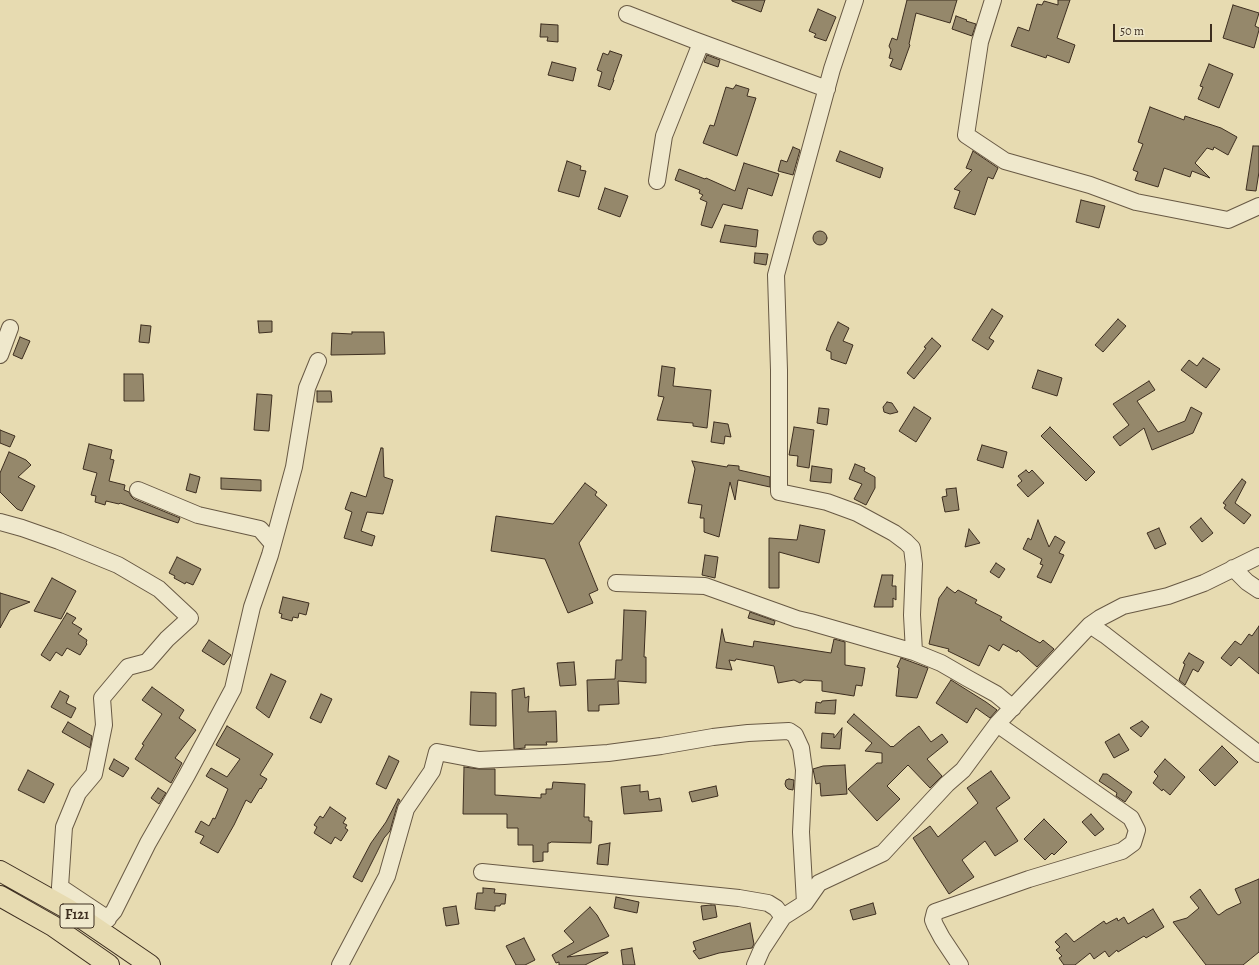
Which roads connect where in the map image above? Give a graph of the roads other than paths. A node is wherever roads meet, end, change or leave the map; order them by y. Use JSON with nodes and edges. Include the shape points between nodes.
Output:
{"nodes":[{"id":1,"x":855,"y":0,"type":"edge"},
{"id":2,"x":993,"y":0,"type":"edge"},
{"id":3,"x":626,"y":14,"type":"dead end"},
{"id":4,"x":701,"y":43,"type":"junction"},
{"id":5,"x":827,"y":89,"type":"junction"},
{"id":6,"x":657,"y":181,"type":"dead end"},
{"id":7,"x":1259,"y":206,"type":"edge"},
{"id":8,"x":10,"y":328,"type":"dead end"},
{"id":9,"x":0,"y":355,"type":"edge"},
{"id":10,"x":318,"y":362,"type":"dead end"},
{"id":11,"x":138,"y":490,"type":"dead end"},
{"id":12,"x":0,"y":522,"type":"edge"},
{"id":13,"x":273,"y":544,"type":"junction"},
{"id":14,"x":1259,"y":556,"type":"edge"},
{"id":15,"x":1233,"y":568,"type":"junction"},
{"id":16,"x":616,"y":583,"type":"dead end"},
{"id":17,"x":1259,"y":590,"type":"edge"},
{"id":18,"x":1090,"y":625,"type":"junction"},
{"id":19,"x":914,"y":652,"type":"junction"},
{"id":20,"x":1013,"y":708,"type":"junction"},
{"id":21,"x":997,"y":724,"type":"junction"},
{"id":22,"x":1259,"y":754,"type":"edge"},
{"id":23,"x":0,"y":871,"type":"edge"},
{"id":24,"x":482,"y":872,"type":"dead end"},
{"id":25,"x":0,"y":896,"type":"edge"},
{"id":26,"x":805,"y":903,"type":"junction"},
{"id":27,"x":783,"y":917,"type":"junction"},
{"id":28,"x":103,"y":924,"type":"junction"},
{"id":29,"x":109,"y":965,"type":"edge"},
{"id":30,"x":150,"y":965,"type":"edge"},
{"id":31,"x":340,"y":965,"type":"edge"},
{"id":32,"x":755,"y":965,"type":"edge"},
{"id":33,"x":960,"y":965,"type":"edge"}],
"edges":[{"from":1,"to":5,"type":"street"},
{"from":2,"to":7,"type":"street","via":[[980,42],[966,135],[1005,161],[1090,185],[1136,202],[1228,220]]},
{"from":3,"to":4,"type":"street"},
{"from":4,"to":5,"type":"street"},
{"from":4,"to":6,"type":"street","via":[[664,136]]},
{"from":5,"to":19,"type":"street","via":[[776,275],[779,492],[827,502],[857,513],[894,533],[912,548]]},
{"from":8,"to":9,"type":"street"},
{"from":10,"to":13,"type":"street","via":[[307,388],[294,467]]},
{"from":11,"to":13,"type":"street","via":[[198,514],[260,529]]},
{"from":12,"to":28,"type":"street","via":[[59,541],[118,565],[159,589],[190,618],[147,662],[128,667],[102,698],[104,725],[94,774],[78,793],[64,827],[60,887]]},
{"from":13,"to":28,"type":"street","via":[[252,606],[233,689],[148,843],[119,902]]},
{"from":14,"to":15,"type":"street"},
{"from":15,"to":17,"type":"street"},
{"from":15,"to":18,"type":"street","via":[[1204,583],[1168,596],[1123,606]]},
{"from":16,"to":19,"type":"street","via":[[705,586],[797,619]]},
{"from":18,"to":20,"type":"street"},
{"from":18,"to":22,"type":"street"},
{"from":19,"to":20,"type":"street","via":[[941,663],[996,694]]},
{"from":20,"to":21,"type":"street"},
{"from":21,"to":26,"type":"street","via":[[963,770],[946,784],[883,853],[819,883]]},
{"from":21,"to":33,"type":"street","via":[[1131,818],[1137,830],[1133,843],[1122,851],[1029,879],[935,912],[935,925]]},
{"from":23,"to":28,"type":"main road","number":"F121","via":[[68,909]]},
{"from":24,"to":27,"type":"street","via":[[739,898],[768,903]]},
{"from":25,"to":29,"type":"main road","number":"F121","via":[[53,926]]},
{"from":26,"to":27,"type":"street"},
{"from":26,"to":31,"type":"street","via":[[801,832],[804,770],[801,748],[795,735],[789,731],[713,737],[608,753],[564,756],[479,760],[437,752],[432,771],[406,809],[387,876]]},
{"from":27,"to":32,"type":"street","via":[[762,949]]},
{"from":28,"to":30,"type":"main road","number":"F121"}]}
